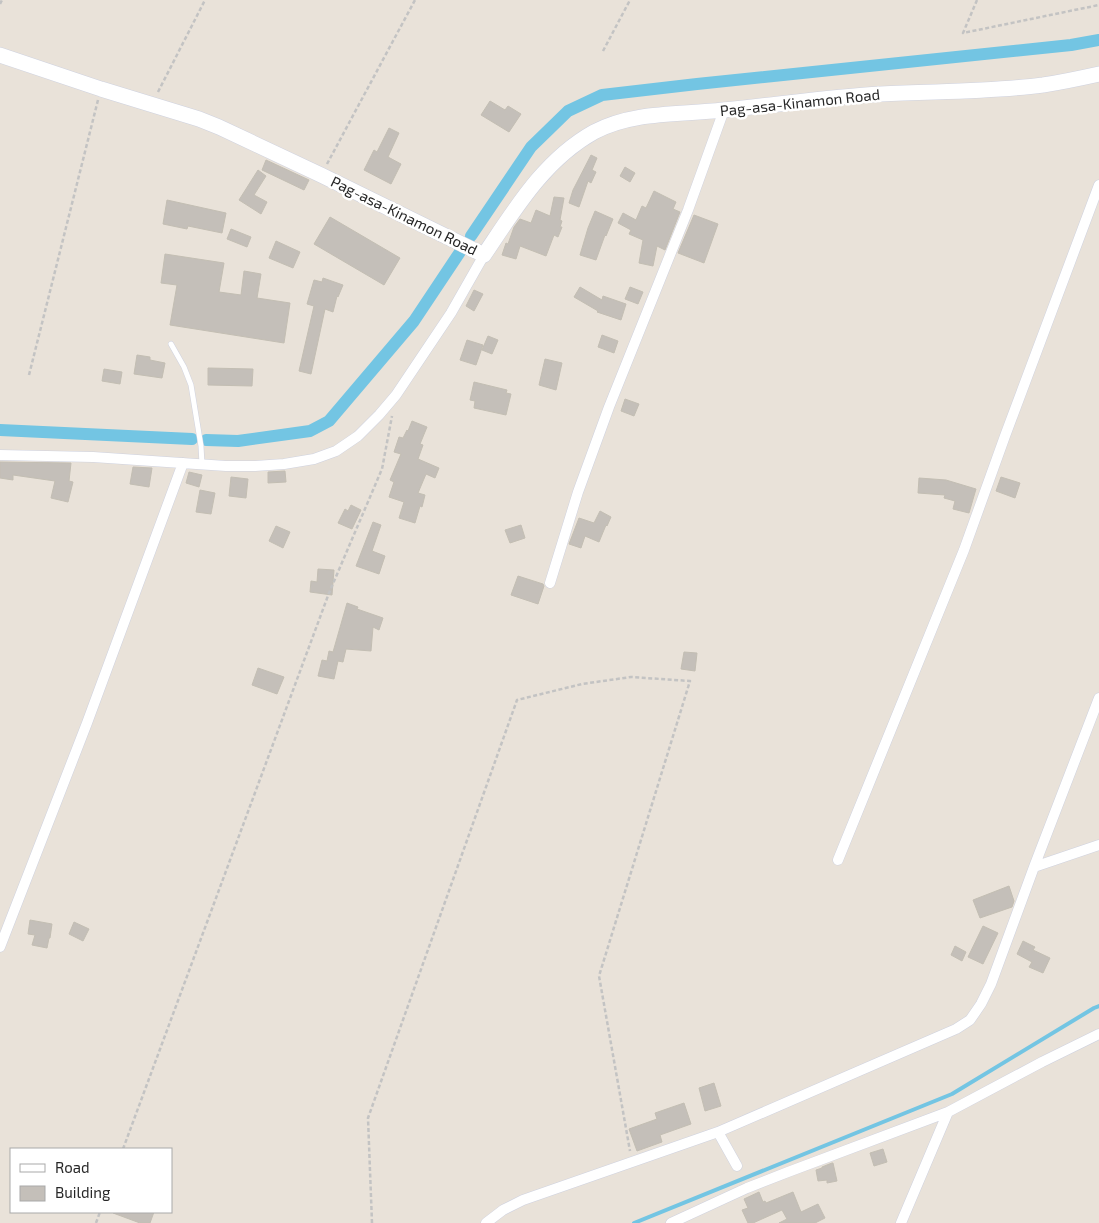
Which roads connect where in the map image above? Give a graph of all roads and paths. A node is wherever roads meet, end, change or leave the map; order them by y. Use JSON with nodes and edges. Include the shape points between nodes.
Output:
{"nodes":[{"id":1,"x":2,"y":0,"type":"edge"},
{"id":2,"x":205,"y":0,"type":"edge"},
{"id":3,"x":415,"y":0,"type":"edge"},
{"id":4,"x":630,"y":0,"type":"edge"},
{"id":5,"x":977,"y":0,"type":"edge"},
{"id":6,"x":0,"y":4,"type":"edge"},
{"id":7,"x":1099,"y":5,"type":"edge"},
{"id":8,"x":603,"y":51,"type":"dead end"},
{"id":9,"x":0,"y":55,"type":"edge"},
{"id":10,"x":1099,"y":74,"type":"edge"},
{"id":11,"x":101,"y":89,"type":"junction"},
{"id":12,"x":152,"y":104,"type":"junction"},
{"id":13,"x":724,"y":110,"type":"junction"},
{"id":14,"x":321,"y":174,"type":"junction"},
{"id":15,"x":1099,"y":185,"type":"edge"},
{"id":16,"x":484,"y":255,"type":"junction"},
{"id":17,"x":171,"y":344,"type":"dead end"},
{"id":18,"x":28,"y":374,"type":"dead end"},
{"id":19,"x":396,"y":395,"type":"junction"},
{"id":20,"x":0,"y":455,"type":"edge"},
{"id":21,"x":183,"y":463,"type":"junction"},
{"id":22,"x":202,"y":465,"type":"junction"},
{"id":23,"x":550,"y":583,"type":"dead end"},
{"id":24,"x":1099,"y":698,"type":"edge"},
{"id":25,"x":1099,"y":845,"type":"edge"},
{"id":26,"x":838,"y":860,"type":"dead end"},
{"id":27,"x":1034,"y":867,"type":"junction"},
{"id":28,"x":0,"y":947,"type":"edge"},
{"id":29,"x":1099,"y":1034,"type":"edge"},
{"id":30,"x":948,"y":1112,"type":"junction"},
{"id":31,"x":718,"y":1132,"type":"junction"},
{"id":32,"x":124,"y":1148,"type":"edge"},
{"id":33,"x":632,"y":1162,"type":"junction"},
{"id":34,"x":738,"y":1166,"type":"dead end"},
{"id":35,"x":372,"y":1223,"type":"edge"},
{"id":36,"x":486,"y":1223,"type":"edge"},
{"id":37,"x":671,"y":1223,"type":"edge"},
{"id":38,"x":902,"y":1223,"type":"edge"}],
"edges":[{"from":1,"to":6,"type":"path"},
{"from":2,"to":12,"type":"path"},
{"from":3,"to":14,"type":"path"},
{"from":4,"to":8,"type":"path"},
{"from":5,"to":7,"type":"path","via":[[963,33]]},
{"from":9,"to":11,"type":"street","name":"Pag-asa-Kinamon Road"},
{"from":10,"to":13,"type":"street","name":"Pag-asa-Kinamon Road","via":[[1014,88],[879,94]]},
{"from":11,"to":12,"type":"street","name":"Pag-asa-Kinamon Road"},
{"from":11,"to":18,"type":"path"},
{"from":12,"to":14,"type":"street","name":"Pag-asa-Kinamon Road","via":[[219,127]]},
{"from":13,"to":16,"type":"street","name":"Pag-asa-Kinamon Road","via":[[634,118],[608,125],[592,134],[568,150],[534,184]]},
{"from":13,"to":23,"type":"street","via":[[602,426]]},
{"from":14,"to":16,"type":"street","name":"Pag-asa-Kinamon Road"},
{"from":15,"to":26,"type":"street","via":[[968,541]]},
{"from":16,"to":19,"type":"street","via":[[451,313]]},
{"from":17,"to":22,"type":"lane","via":[[190,385],[202,446]]},
{"from":19,"to":22,"type":"street","via":[[358,436],[314,459],[255,466]]},
{"from":19,"to":32,"type":"path","via":[[382,469],[329,593]]},
{"from":20,"to":21,"type":"street"},
{"from":21,"to":22,"type":"street"},
{"from":21,"to":28,"type":"street","via":[[84,732]]},
{"from":24,"to":27,"type":"street"},
{"from":25,"to":27,"type":"street"},
{"from":27,"to":31,"type":"street","via":[[991,984],[970,1020],[956,1030]]},
{"from":29,"to":30,"type":"street"},
{"from":30,"to":37,"type":"street","via":[[746,1186]]},
{"from":30,"to":38,"type":"street"},
{"from":31,"to":33,"type":"street"},
{"from":31,"to":34,"type":"street"},
{"from":33,"to":35,"type":"path","via":[[599,976],[690,681],[632,677],[582,684],[517,700],[368,1118]]},
{"from":33,"to":36,"type":"street","via":[[522,1200]]}]}
